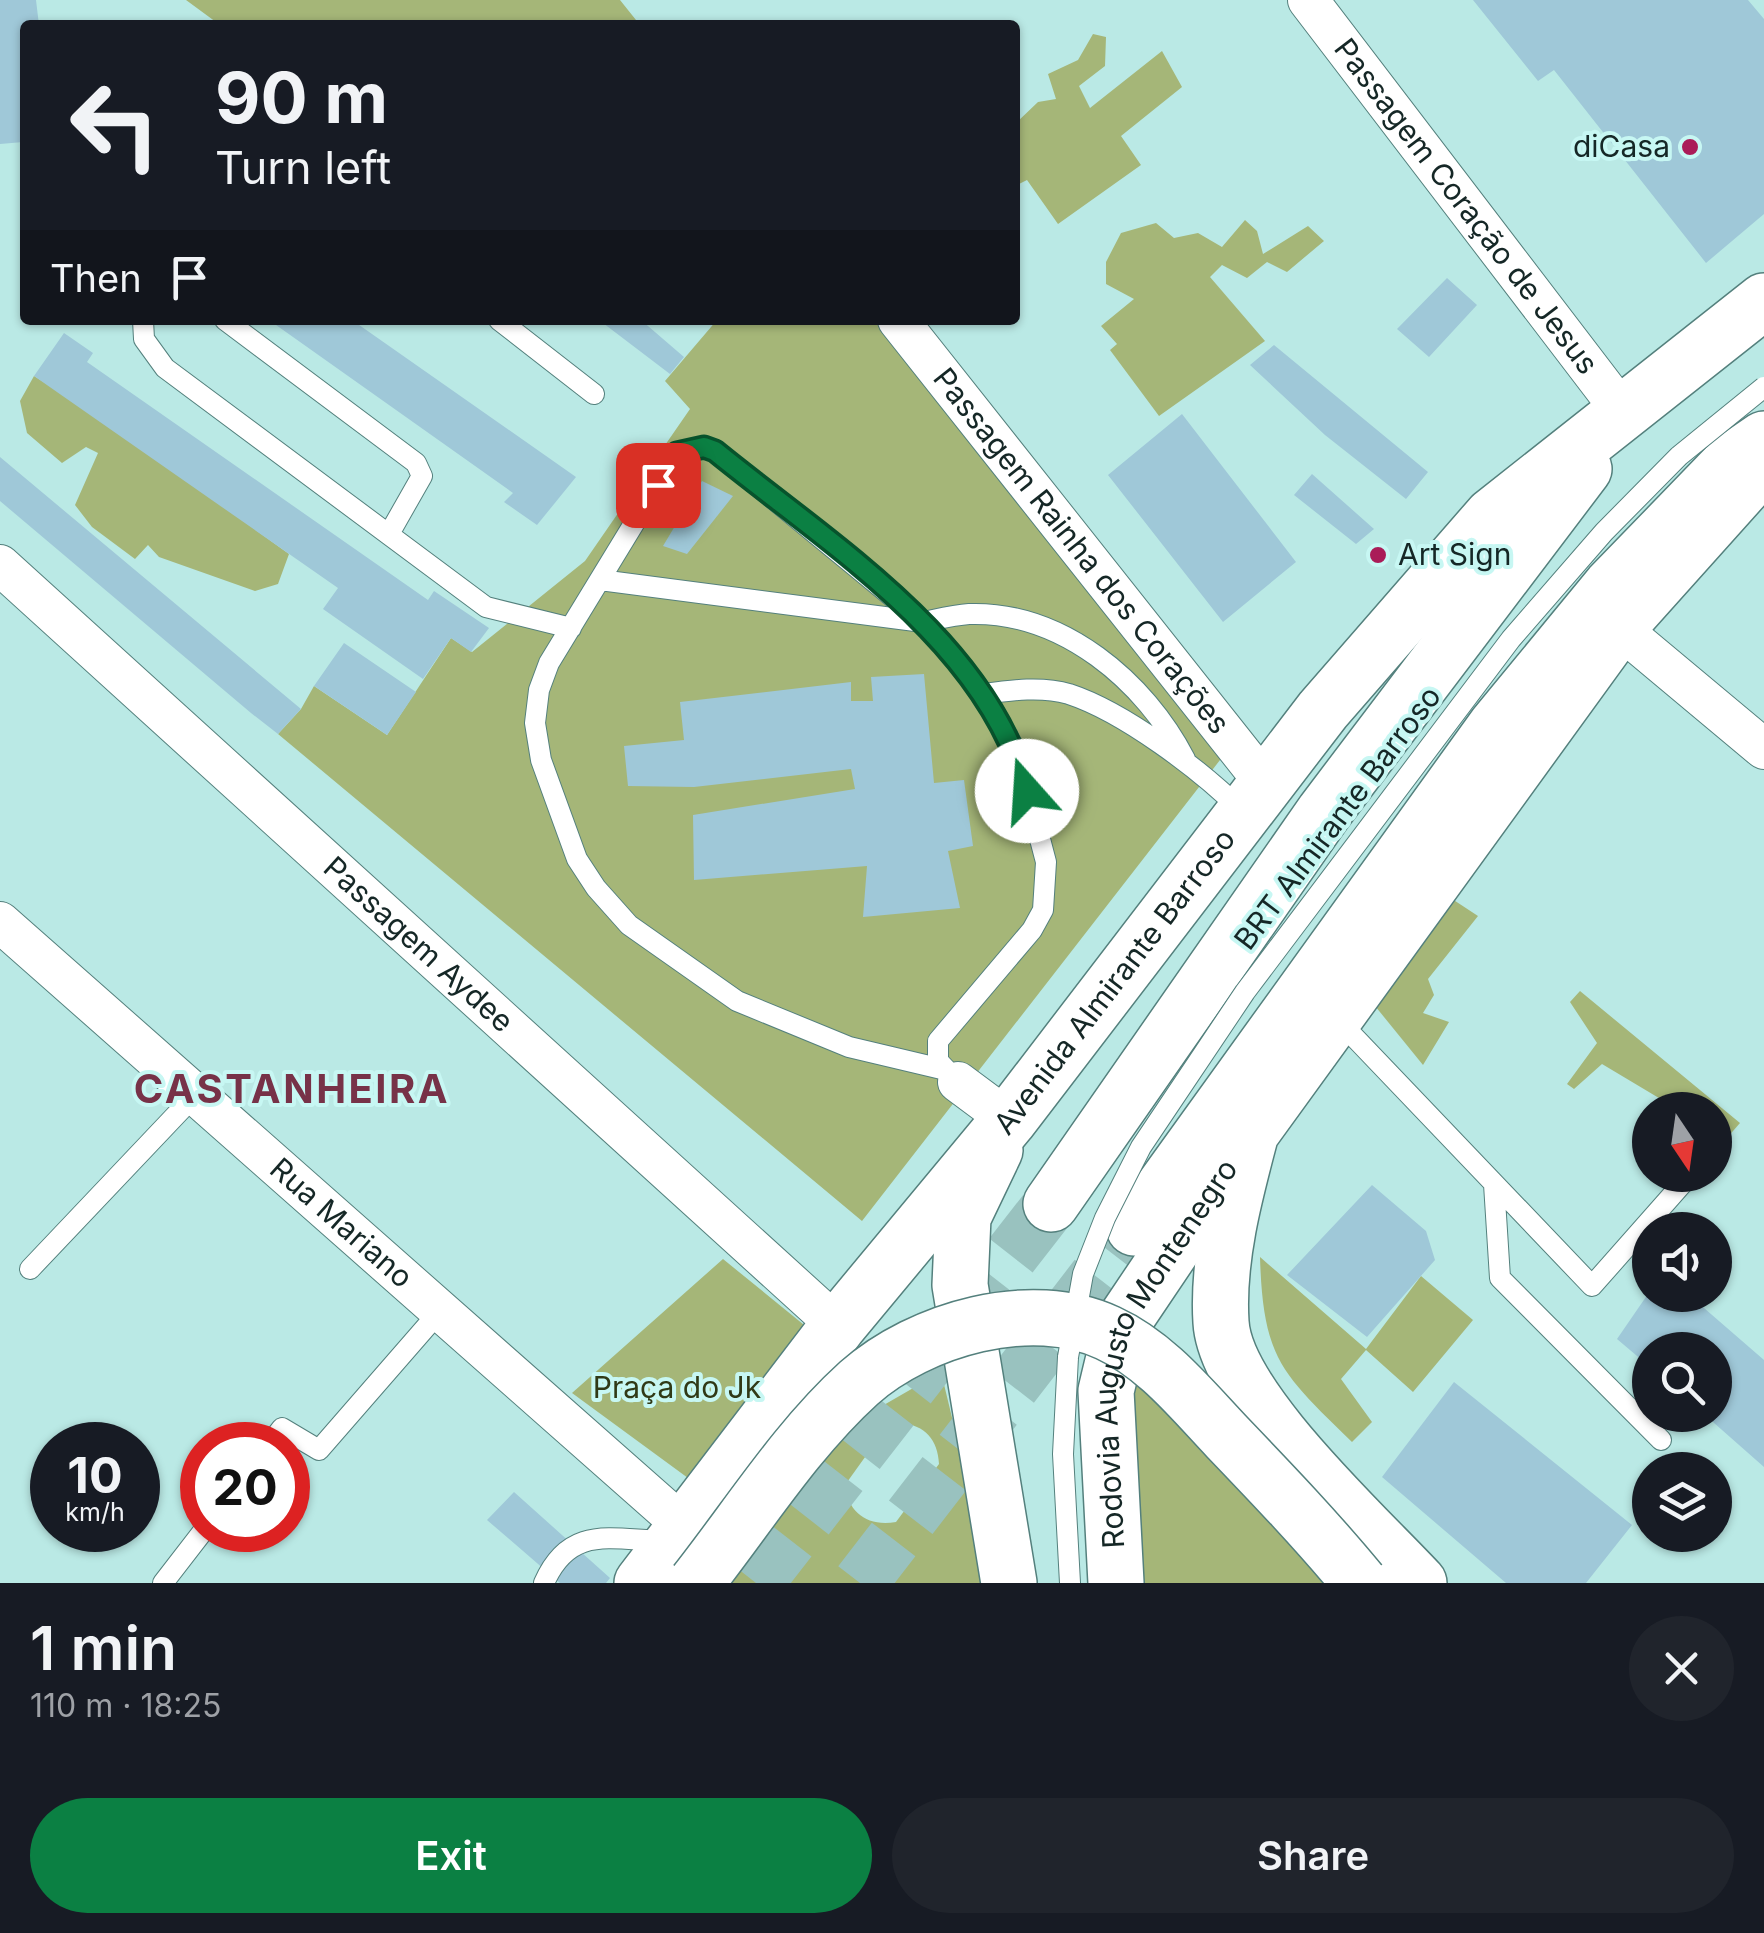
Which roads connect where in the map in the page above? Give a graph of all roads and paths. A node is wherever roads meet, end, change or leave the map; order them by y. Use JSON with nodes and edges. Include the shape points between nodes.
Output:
{"nodes":[{"id":1,"x":1308,"y":0,"type":"edge"},
{"id":2,"x":1764,"y":301,"type":"edge"},
{"id":3,"x":143,"y":325,"type":"edge"},
{"id":4,"x":232,"y":325,"type":"edge"},
{"id":5,"x":506,"y":325,"type":"edge"},
{"id":6,"x":902,"y":325,"type":"edge"},
{"id":7,"x":1764,"y":387,"type":"edge"},
{"id":8,"x":594,"y":394,"type":"dead end"},
{"id":9,"x":1625,"y":415,"type":"junction"},
{"id":10,"x":1764,"y":439,"type":"edge"},
{"id":11,"x":1764,"y":464,"type":"edge"},
{"id":12,"x":389,"y":534,"type":"junction"},
{"id":13,"x":0,"y":565,"type":"edge"},
{"id":14,"x":600,"y":580,"type":"junction"},
{"id":15,"x":923,"y":622,"type":"junction"},
{"id":16,"x":1618,"y":626,"type":"junction"},
{"id":17,"x":571,"y":628,"type":"junction"},
{"id":18,"x":984,"y":694,"type":"junction"},
{"id":19,"x":1764,"y":749,"type":"edge"},
{"id":20,"x":1185,"y":759,"type":"junction"},
{"id":21,"x":1254,"y":797,"type":"junction"},
{"id":22,"x":6,"y":941,"type":"edge"},
{"id":23,"x":1320,"y":1005,"type":"junction"},
{"id":24,"x":952,"y":1076,"type":"junction"},
{"id":25,"x":196,"y":1095,"type":"junction"},
{"id":26,"x":1009,"y":1120,"type":"junction"},
{"id":27,"x":1251,"y":1133,"type":"junction"},
{"id":28,"x":1494,"y":1184,"type":"junction"},
{"id":29,"x":1675,"y":1192,"type":"edge"},
{"id":30,"x":1050,"y":1204,"type":"tunnel mouth"},
{"id":31,"x":1134,"y":1228,"type":"tunnel mouth"},
{"id":32,"x":30,"y":1268,"type":"dead end"},
{"id":33,"x":440,"y":1311,"type":"junction"},
{"id":34,"x":838,"y":1326,"type":"junction"},
{"id":35,"x":1661,"y":1440,"type":"dead end"},
{"id":36,"x":310,"y":1444,"type":"edge"},
{"id":37,"x":187,"y":1552,"type":"edge"},
{"id":38,"x":673,"y":1558,"type":"edge"},
{"id":39,"x":164,"y":1583,"type":"edge"},
{"id":40,"x":544,"y":1583,"type":"edge"},
{"id":41,"x":1008,"y":1583,"type":"edge"},
{"id":42,"x":1070,"y":1583,"type":"edge"},
{"id":43,"x":1116,"y":1583,"type":"edge"},
{"id":44,"x":1360,"y":1583,"type":"edge"},
{"id":45,"x":1418,"y":1583,"type":"edge"}],
"edges":[{"from":1,"to":9,"type":"street","name":"Passagem Coração de Jesus"},
{"from":2,"to":9,"type":"main road","name":"Avenida Almirante Barroso"},
{"from":3,"to":12,"type":"lane","via":[[144,339],[165,368]]},
{"from":4,"to":12,"type":"lane","via":[[416,463],[422,476]]},
{"from":5,"to":8,"type":"lane"},
{"from":6,"to":21,"type":"street","name":"Passagem Rainha dos Corações"},
{"from":7,"to":42,"type":"lane","name":"BRT Almirante Barroso","bridge":true,"via":[[1679,456],[1511,639],[1245,992],[1141,1146],[1082,1274],[1068,1357],[1063,1454]]},
{"from":9,"to":21,"type":"main road","name":"Avenida Almirante Barroso","via":[[1492,516]]},
{"from":9,"to":30,"type":"main road","name":"Avenida Almirante Barroso","via":[[1324,812]]},
{"from":10,"to":23,"type":"main road","via":[[1732,461],[1611,586],[1495,727]]},
{"from":11,"to":16,"type":"main road"},
{"from":12,"to":17,"type":"lane","via":[[486,606]]},
{"from":13,"to":34,"type":"street","name":"Passagem Aydee"},
{"from":14,"to":15,"type":"lane"},
{"from":14,"to":15,"type":"lane","via":[[677,453],[704,447]]},
{"from":14,"to":17,"type":"lane"},
{"from":15,"to":18,"type":"lane"},
{"from":15,"to":20,"type":"lane","via":[[972,614],[1077,642],[1133,684],[1166,721]]},
{"from":16,"to":19,"type":"street"},
{"from":16,"to":23,"type":"main road"},
{"from":17,"to":24,"type":"lane","via":[[549,663],[535,723],[564,829],[596,888],[630,925],[738,1001],[848,1047]]},
{"from":18,"to":20,"type":"lane","via":[[1068,694]]},
{"from":18,"to":24,"type":"lane","via":[[1018,755],[1048,888],[1032,930],[938,1041],[938,1061]]},
{"from":20,"to":21,"type":"lane"},
{"from":21,"to":26,"type":"main road","name":"Avenida Almirante Barroso"},
{"from":22,"to":25,"type":"street","name":"Rua Mariano"},
{"from":23,"to":27,"type":"main road","name":"Rodovia Augusto Montenegro"},
{"from":23,"to":28,"type":"lane"},
{"from":23,"to":31,"type":"main road"},
{"from":24,"to":26,"type":"street"},
{"from":25,"to":32,"type":"lane"},
{"from":25,"to":33,"type":"street","name":"Rua Mariano"},
{"from":26,"to":34,"type":"main road","name":"Avenida Almirante Barroso"},
{"from":26,"to":41,"type":"main road","via":[[963,1217],[960,1285]]},
{"from":27,"to":43,"type":"main road","name":"Rodovia Augusto Montenegro","via":[[1122,1324],[1106,1391]]},
{"from":27,"to":45,"type":"main road","via":[[1223,1277],[1221,1325],[1231,1358],[1247,1392],[1275,1426]]},
{"from":28,"to":29,"type":"lane","via":[[1592,1286]]},
{"from":28,"to":35,"type":"lane","via":[[1500,1278]]},
{"from":33,"to":36,"type":"lane","via":[[320,1450]]},
{"from":33,"to":38,"type":"street","name":"Rua Mariano"},
{"from":34,"to":38,"type":"main road","name":"Avenida Almirante Barroso"},
{"from":37,"to":39,"type":"lane"},
{"from":38,"to":40,"type":"lane","via":[[583,1540],[555,1557]]},
{"from":38,"to":44,"type":"main road","bridge":true,"via":[[862,1380],[954,1332],[1037,1320],[1107,1332],[1166,1373]]}]}
